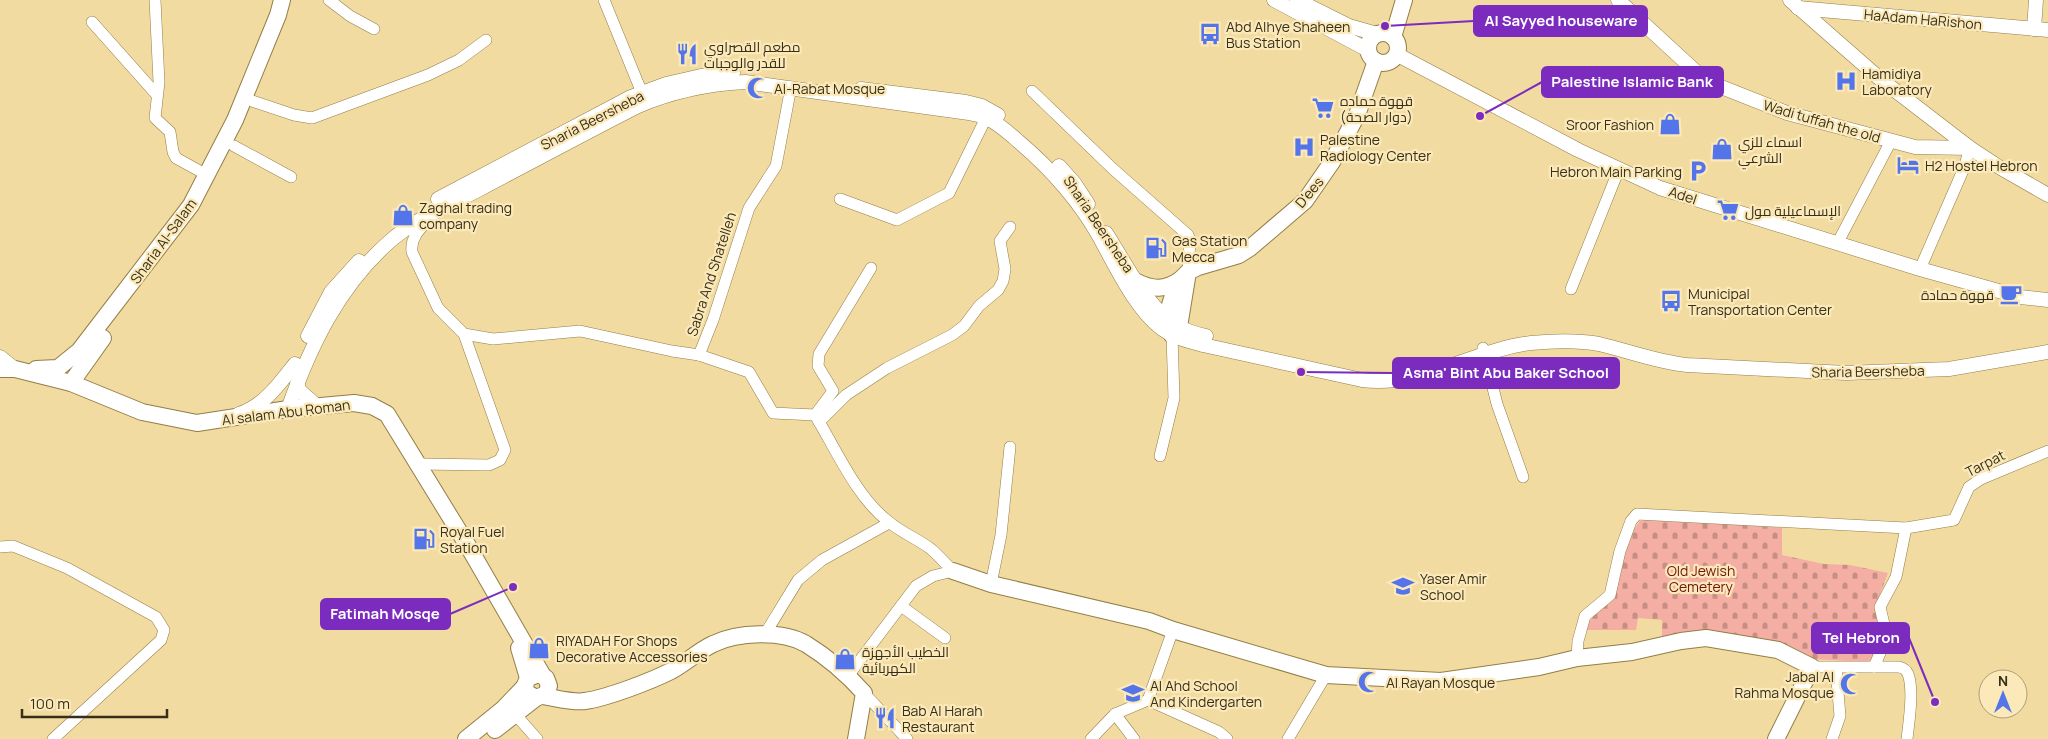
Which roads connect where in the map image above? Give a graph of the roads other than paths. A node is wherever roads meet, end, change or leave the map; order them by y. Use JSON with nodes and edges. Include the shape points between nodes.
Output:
{"nodes":[{"id":1,"x":155,"y":0,"type":"edge"},
{"id":2,"x":282,"y":0,"type":"edge"},
{"id":3,"x":292,"y":0,"type":"edge"},
{"id":4,"x":328,"y":0,"type":"edge"},
{"id":5,"x":604,"y":0,"type":"edge"},
{"id":6,"x":1274,"y":0,"type":"edge"},
{"id":7,"x":1297,"y":0,"type":"edge"},
{"id":8,"x":1393,"y":0,"type":"edge"},
{"id":9,"x":1404,"y":0,"type":"edge"},
{"id":10,"x":1618,"y":0,"type":"edge"},
{"id":11,"x":2036,"y":0,"type":"edge"},
{"id":12,"x":1794,"y":4,"type":"edge"},
{"id":13,"x":92,"y":22,"type":"dead end"},
{"id":14,"x":374,"y":29,"type":"dead end"},
{"id":15,"x":2034,"y":29,"type":"junction"},
{"id":16,"x":2048,"y":30,"type":"edge"},
{"id":17,"x":1385,"y":36,"type":"junction"},
{"id":18,"x":486,"y":40,"type":"dead end"},
{"id":19,"x":1396,"y":54,"type":"junction"},
{"id":20,"x":1372,"y":56,"type":"junction"},
{"id":21,"x":791,"y":87,"type":"junction"},
{"id":22,"x":1032,"y":91,"type":"dead end"},
{"id":23,"x":642,"y":93,"type":"junction"},
{"id":24,"x":157,"y":95,"type":"junction"},
{"id":25,"x":252,"y":101,"type":"junction"},
{"id":26,"x":986,"y":118,"type":"junction"},
{"id":27,"x":1891,"y":141,"type":"junction"},
{"id":28,"x":234,"y":146,"type":"junction"},
{"id":29,"x":1970,"y":148,"type":"junction"},
{"id":30,"x":1619,"y":169,"type":"junction"},
{"id":31,"x":207,"y":175,"type":"junction"},
{"id":32,"x":291,"y":178,"type":"dead end"},
{"id":33,"x":2048,"y":195,"type":"edge"},
{"id":34,"x":840,"y":199,"type":"dead end"},
{"id":35,"x":443,"y":207,"type":"junction"},
{"id":36,"x":1010,"y":227,"type":"dead end"},
{"id":37,"x":1837,"y":244,"type":"junction"},
{"id":38,"x":871,"y":268,"type":"dead end"},
{"id":39,"x":1920,"y":269,"type":"junction"},
{"id":40,"x":1184,"y":276,"type":"junction"},
{"id":41,"x":1137,"y":282,"type":"junction"},
{"id":42,"x":1571,"y":289,"type":"dead end"},
{"id":43,"x":2048,"y":300,"type":"edge"},
{"id":44,"x":1172,"y":327,"type":"junction"},
{"id":45,"x":464,"y":334,"type":"junction"},
{"id":46,"x":1484,"y":351,"type":"junction"},
{"id":47,"x":2048,"y":352,"type":"edge"},
{"id":48,"x":699,"y":355,"type":"junction"},
{"id":49,"x":0,"y":357,"type":"edge"},
{"id":50,"x":295,"y":364,"type":"junction"},
{"id":51,"x":7,"y":369,"type":"edge"},
{"id":52,"x":71,"y":383,"type":"junction"},
{"id":53,"x":297,"y":384,"type":"junction"},
{"id":54,"x":317,"y":406,"type":"junction"},
{"id":55,"x":283,"y":410,"type":"junction"},
{"id":56,"x":817,"y":418,"type":"junction"},
{"id":57,"x":222,"y":420,"type":"junction"},
{"id":58,"x":1010,"y":447,"type":"dead end"},
{"id":59,"x":2048,"y":451,"type":"edge"},
{"id":60,"x":1160,"y":456,"type":"dead end"},
{"id":61,"x":419,"y":464,"type":"junction"},
{"id":62,"x":1524,"y":477,"type":"dead end"},
{"id":63,"x":889,"y":523,"type":"junction"},
{"id":64,"x":1906,"y":528,"type":"junction"},
{"id":65,"x":0,"y":547,"type":"edge"},
{"id":66,"x":953,"y":571,"type":"junction"},
{"id":67,"x":991,"y":584,"type":"junction"},
{"id":68,"x":901,"y":606,"type":"junction"},
{"id":69,"x":1173,"y":630,"type":"junction"},
{"id":70,"x":765,"y":634,"type":"junction"},
{"id":71,"x":945,"y":638,"type":"dead end"},
{"id":72,"x":1577,"y":658,"type":"junction"},
{"id":73,"x":1812,"y":667,"type":"junction"},
{"id":74,"x":1874,"y":667,"type":"junction"},
{"id":75,"x":1836,"y":668,"type":"junction"},
{"id":76,"x":1326,"y":675,"type":"junction"},
{"id":77,"x":848,"y":676,"type":"junction"},
{"id":78,"x":537,"y":687,"type":"junction"},
{"id":79,"x":864,"y":693,"type":"junction"},
{"id":80,"x":1148,"y":700,"type":"junction"},
{"id":81,"x":516,"y":714,"type":"junction"},
{"id":82,"x":1115,"y":714,"type":"junction"},
{"id":83,"x":53,"y":739,"type":"edge"},
{"id":84,"x":466,"y":739,"type":"edge"},
{"id":85,"x":483,"y":739,"type":"edge"},
{"id":86,"x":538,"y":739,"type":"edge"},
{"id":87,"x":856,"y":739,"type":"edge"},
{"id":88,"x":907,"y":739,"type":"edge"},
{"id":89,"x":1091,"y":739,"type":"edge"},
{"id":90,"x":1134,"y":739,"type":"edge"},
{"id":91,"x":1227,"y":739,"type":"edge"},
{"id":92,"x":1288,"y":739,"type":"edge"},
{"id":93,"x":1776,"y":739,"type":"edge"},
{"id":94,"x":1832,"y":739,"type":"edge"},
{"id":95,"x":1907,"y":739,"type":"edge"}],
"edges":[{"from":1,"to":24,"type":"street"},
{"from":2,"to":31,"type":"main road","name":"Sharia Al-Salam","via":[[235,120]]},
{"from":3,"to":25,"type":"main road","name":"Sharia Al-Salam"},
{"from":4,"to":14,"type":"street"},
{"from":5,"to":23,"type":"street"},
{"from":6,"to":20,"type":"street"},
{"from":7,"to":17,"type":"street","via":[[1349,26]]},
{"from":8,"to":17,"type":"main road"},
{"from":9,"to":17,"type":"main road"},
{"from":10,"to":27,"type":"street","name":"Wadi tuffah the old","via":[[1706,81],[1787,113]]},
{"from":11,"to":15,"type":"street"},
{"from":12,"to":15,"type":"street","name":"HaAdam HaRishon"},
{"from":12,"to":29,"type":"street","via":[[1879,78]]},
{"from":13,"to":24,"type":"street"},
{"from":15,"to":16,"type":"street","name":"HaAdam HaRishon"},
{"from":17,"to":19,"type":"main road","via":[[1397,44]]},
{"from":17,"to":20,"type":"main road","via":[[1370,41]]},
{"from":18,"to":25,"type":"street","via":[[459,60],[428,75],[312,118]]},
{"from":19,"to":20,"type":"main road","via":[[1385,62]]},
{"from":19,"to":30,"type":"street","name":"Adel"},
{"from":20,"to":40,"type":"main road","name":"D'ees","via":[[1357,115],[1332,162],[1304,201],[1239,255],[1198,267]]},
{"from":21,"to":26,"type":"street","name":"Sharia Beersheba"},
{"from":21,"to":35,"type":"street","name":"Sharia Beersheba","via":[[721,83],[661,96]]},
{"from":21,"to":48,"type":"street","name":"Sabra And Shatelleh","via":[[776,166],[749,208]]},
{"from":22,"to":40,"type":"street","via":[[1188,235]]},
{"from":23,"to":41,"type":"street","name":"Sharia Beersheba","via":[[701,76],[739,72],[982,106],[1028,137],[1075,184]]},
{"from":23,"to":50,"type":"street","name":"Sharia Beersheba","via":[[438,200],[397,225],[331,292]]},
{"from":24,"to":31,"type":"street","via":[[155,116],[171,134],[174,155]]},
{"from":25,"to":28,"type":"main road","name":"Sharia Al-Salam"},
{"from":26,"to":34,"type":"street","via":[[949,193],[898,220]]},
{"from":26,"to":44,"type":"street","name":"Sharia Beersheba","via":[[1001,126],[1056,175],[1098,234],[1134,298],[1158,325]]},
{"from":27,"to":29,"type":"street","name":"Wadi tuffah the old","via":[[1915,147]]},
{"from":27,"to":37,"type":"street"},
{"from":28,"to":32,"type":"street"},
{"from":28,"to":52,"type":"main road","name":"Sharia Al-Salam","via":[[200,211]]},
{"from":29,"to":33,"type":"street"},
{"from":29,"to":39,"type":"street"},
{"from":30,"to":37,"type":"street","name":"Adel","via":[[1660,188]]},
{"from":30,"to":42,"type":"street"},
{"from":31,"to":51,"type":"main road","name":"Sharia Al-Salam","via":[[191,206],[79,351],[58,368]]},
{"from":35,"to":45,"type":"street","via":[[414,236],[412,252],[438,308]]},
{"from":35,"to":53,"type":"street","name":"Sharia Beersheba","via":[[402,231],[364,268],[334,307]]},
{"from":36,"to":56,"type":"street","via":[[1000,241],[1005,269],[1003,281],[964,326],[887,368]]},
{"from":37,"to":39,"type":"street","name":"Adel"},
{"from":38,"to":56,"type":"street","via":[[819,354],[818,366],[833,391]]},
{"from":39,"to":43,"type":"street","name":"Adel","via":[[2020,297]]},
{"from":40,"to":41,"type":"main road","name":"D'ees","via":[[1164,289]]},
{"from":40,"to":44,"type":"main road"},
{"from":41,"to":44,"type":"street","name":"Sharia Beersheba"},
{"from":44,"to":46,"type":"street","name":"Sharia Beersheba","via":[[1202,345],[1376,382],[1402,380]]},
{"from":44,"to":60,"type":"street","via":[[1174,398]]},
{"from":45,"to":48,"type":"street","via":[[493,339],[580,331]]},
{"from":45,"to":61,"type":"street","via":[[505,450],[500,460],[489,465]]},
{"from":46,"to":47,"type":"street","name":"Sharia Beersheba","via":[[1500,342],[1527,336],[1580,336],[1636,346],[1669,355],[1687,365],[1846,373],[1949,369]]},
{"from":46,"to":62,"type":"street","via":[[1497,404]]},
{"from":48,"to":56,"type":"street","name":"Sabra And Shatelleh","via":[[750,372],[773,414]]},
{"from":49,"to":51,"type":"street"},
{"from":50,"to":55,"type":"street","name":"Sharia Beersheba"},
{"from":50,"to":57,"type":"street","via":[[260,403]]},
{"from":51,"to":52,"type":"main road","name":"Al salam Abu Roman"},
{"from":52,"to":57,"type":"main road","name":"Al salam Abu Roman","via":[[142,412],[197,423]]},
{"from":53,"to":54,"type":"street"},
{"from":53,"to":55,"type":"street","name":"Sharia Beersheba"},
{"from":54,"to":55,"type":"main road","name":"Al salam Abu Roman"},
{"from":54,"to":61,"type":"main road","name":"Al salam Abu Roman","via":[[372,406],[387,414]]},
{"from":55,"to":57,"type":"main road","name":"Al salam Abu Roman"},
{"from":56,"to":63,"type":"street","via":[[840,462]]},
{"from":58,"to":67,"type":"street","via":[[1001,535]]},
{"from":59,"to":64,"type":"street","name":"Tarpat","via":[[1969,487],[1954,520]]},
{"from":61,"to":78,"type":"main road","name":"Al salam Abu Roman","via":[[510,619]]},
{"from":63,"to":66,"type":"street","via":[[932,550]]},
{"from":63,"to":70,"type":"street","via":[[822,560],[798,580]]},
{"from":64,"to":72,"type":"street","via":[[1637,514],[1631,521],[1620,552],[1610,595],[1585,616]]},
{"from":64,"to":74,"type":"street","via":[[1896,577],[1880,608],[1888,637]]},
{"from":65,"to":83,"type":"street","via":[[13,546],[67,568],[156,617],[164,630],[161,640]]},
{"from":66,"to":67,"type":"main road"},
{"from":66,"to":68,"type":"street","via":[[933,576],[916,586]]},
{"from":67,"to":69,"type":"main road"},
{"from":68,"to":71,"type":"street"},
{"from":68,"to":77,"type":"street"},
{"from":69,"to":76,"type":"main road"},
{"from":69,"to":80,"type":"street"},
{"from":70,"to":77,"type":"main road","via":[[805,644]]},
{"from":70,"to":78,"type":"main road","via":[[719,641],[671,671],[583,702]]},
{"from":72,"to":73,"type":"main road","via":[[1706,638],[1778,650]]},
{"from":72,"to":76,"type":"main road","via":[[1539,667],[1441,681]]},
{"from":73,"to":75,"type":"street"},
{"from":73,"to":93,"type":"main road"},
{"from":74,"to":75,"type":"street"},
{"from":74,"to":95,"type":"street","via":[[1899,667],[1908,673]]},
{"from":75,"to":94,"type":"street","via":[[1840,716]]},
{"from":76,"to":92,"type":"street"},
{"from":77,"to":79,"type":"main road"},
{"from":78,"to":81,"type":"main road"},
{"from":78,"to":84,"type":"main road"},
{"from":79,"to":87,"type":"main road"},
{"from":79,"to":88,"type":"street"},
{"from":80,"to":82,"type":"street"},
{"from":80,"to":91,"type":"street","via":[[1220,732]]},
{"from":81,"to":85,"type":"main road"},
{"from":81,"to":86,"type":"street"},
{"from":82,"to":89,"type":"street"},
{"from":82,"to":90,"type":"street"}]}
